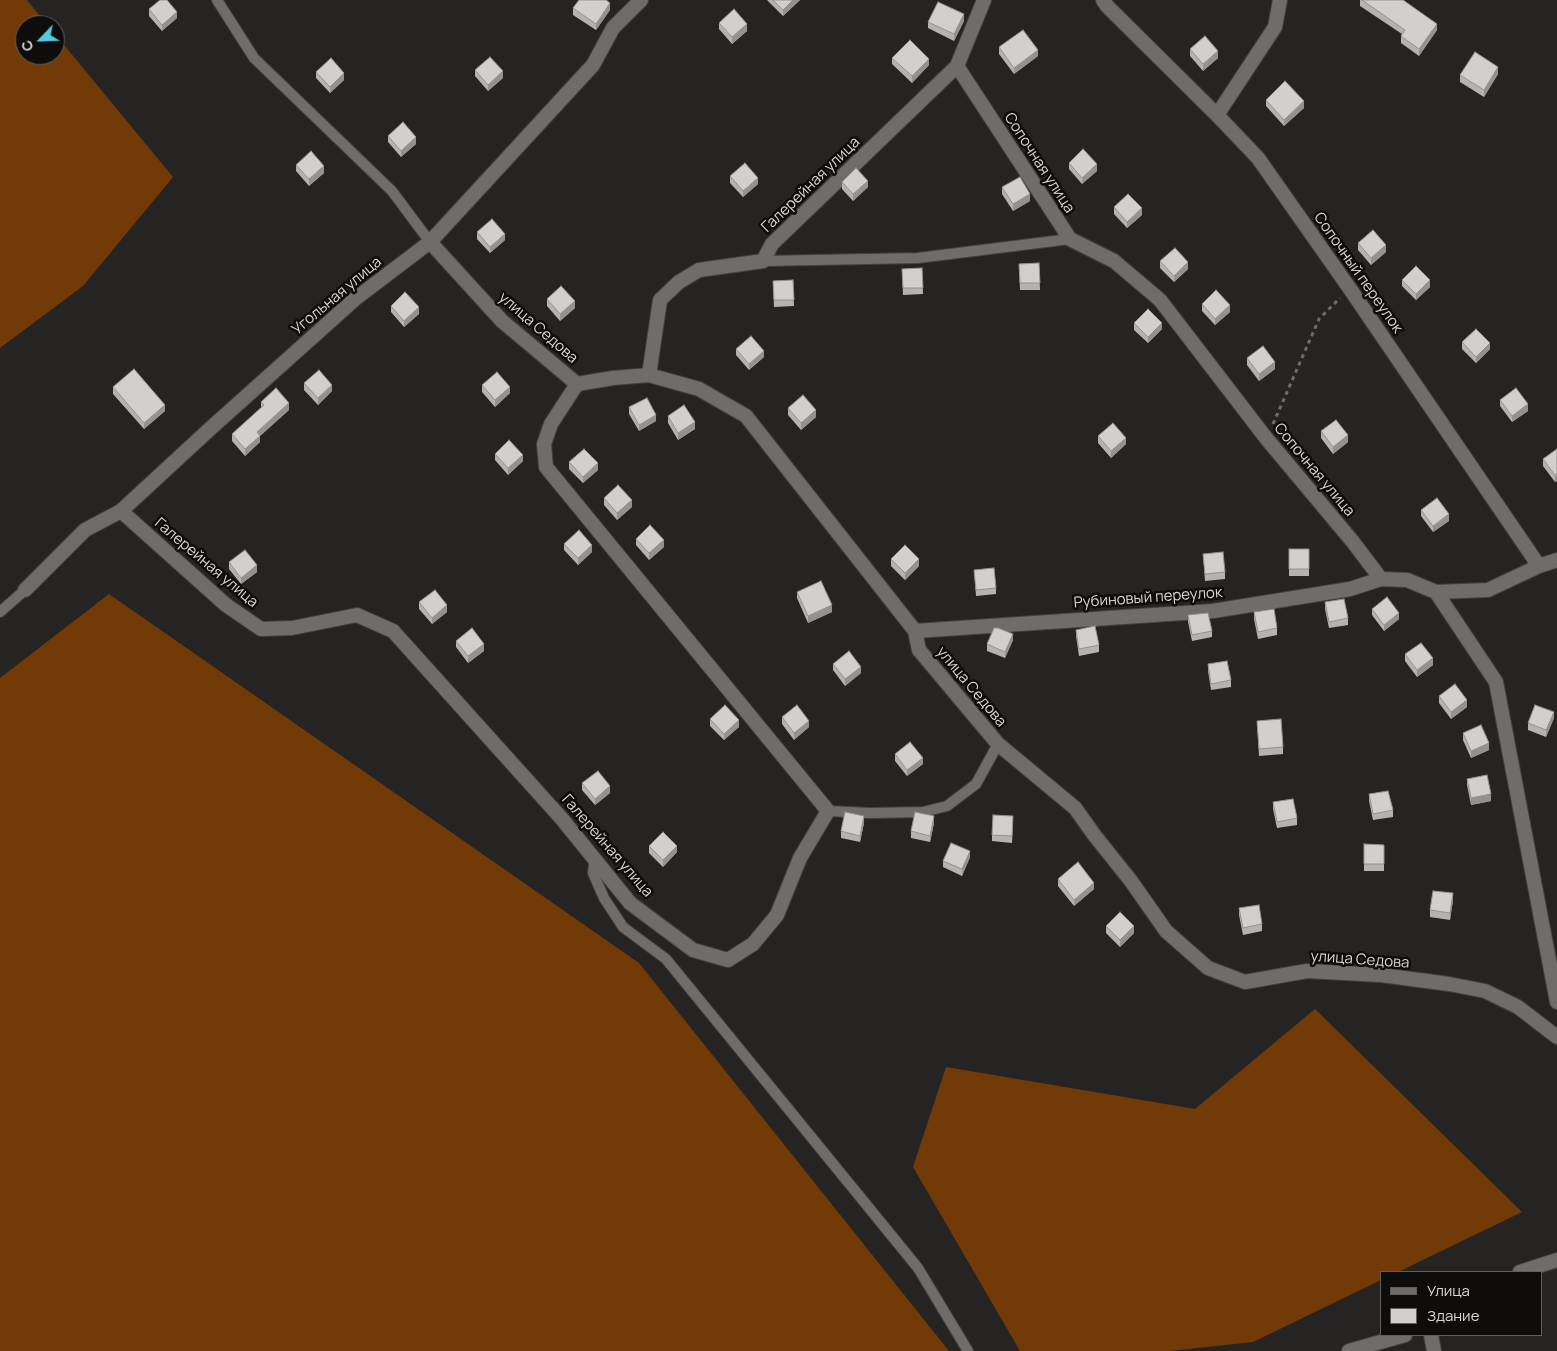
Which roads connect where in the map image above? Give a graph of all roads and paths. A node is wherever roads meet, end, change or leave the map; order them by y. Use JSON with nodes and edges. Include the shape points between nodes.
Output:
{"nodes":[{"id":1,"x":217,"y":0,"type":"edge"},
{"id":2,"x":641,"y":0,"type":"edge"},
{"id":3,"x":984,"y":0,"type":"edge"},
{"id":4,"x":1103,"y":0,"type":"edge"},
{"id":5,"x":1280,"y":0,"type":"edge"},
{"id":6,"x":957,"y":66,"type":"junction"},
{"id":7,"x":1217,"y":115,"type":"junction"},
{"id":8,"x":1070,"y":239,"type":"junction"},
{"id":9,"x":430,"y":242,"type":"junction"},
{"id":10,"x":763,"y":261,"type":"junction"},
{"id":11,"x":1350,"y":289,"type":"junction"},
{"id":12,"x":649,"y":375,"type":"junction"},
{"id":13,"x":577,"y":384,"type":"junction"},
{"id":14,"x":1266,"y":438,"type":"junction"},
{"id":15,"x":121,"y":511,"type":"junction"},
{"id":16,"x":1557,"y":560,"type":"edge"},
{"id":17,"x":1539,"y":566,"type":"junction"},
{"id":18,"x":1381,"y":579,"type":"junction"},
{"id":19,"x":25,"y":590,"type":"joint"},
{"id":20,"x":1436,"y":592,"type":"junction"},
{"id":21,"x":0,"y":612,"type":"edge"},
{"id":22,"x":914,"y":631,"type":"junction"},
{"id":23,"x":998,"y":744,"type":"junction"},
{"id":24,"x":828,"y":811,"type":"junction"},
{"id":25,"x":598,"y":863,"type":"junction"},
{"id":26,"x":1557,"y":1002,"type":"edge"},
{"id":27,"x":1557,"y":1037,"type":"edge"},
{"id":28,"x":1557,"y":1260,"type":"edge"},
{"id":29,"x":1523,"y":1271,"type":"edge"},
{"id":30,"x":1402,"y":1336,"type":"edge"},
{"id":31,"x":1431,"y":1336,"type":"edge"},
{"id":32,"x":968,"y":1351,"type":"edge"},
{"id":33,"x":1349,"y":1351,"type":"edge"},
{"id":34,"x":1434,"y":1351,"type":"edge"}],
"edges":[{"from":1,"to":9,"type":"lane","via":[[254,58],[392,191]]},
{"from":2,"to":9,"type":"street","name":"Угольная улица","via":[[613,28],[593,65]]},
{"from":3,"to":6,"type":"street"},
{"from":4,"to":7,"type":"street","name":"Сопочный переулок"},
{"from":5,"to":7,"type":"street","via":[[1275,27]]},
{"from":6,"to":8,"type":"street","name":"Сопочная улица"},
{"from":6,"to":10,"type":"street","name":"Галерейная улица","via":[[772,244]]},
{"from":7,"to":11,"type":"street","name":"Сопочный переулок","via":[[1258,158]]},
{"from":8,"to":10,"type":"lane","via":[[918,258]]},
{"from":8,"to":14,"type":"street","name":"Сопочная улица","via":[[1114,261],[1160,300]]},
{"from":9,"to":13,"type":"street","name":"улица Седова","via":[[502,321]]},
{"from":9,"to":15,"type":"street","name":"Угольная улица","via":[[355,299]]},
{"from":10,"to":12,"type":"street","via":[[699,270],[679,282],[660,300]]},
{"from":11,"to":14,"type":"path","via":[[1319,319]]},
{"from":11,"to":17,"type":"street","name":"Сопочный переулок"},
{"from":12,"to":13,"type":"street","name":"улица Седова"},
{"from":12,"to":22,"type":"street","name":"улица Седова","via":[[699,389],[746,416]]},
{"from":13,"to":24,"type":"street","via":[[551,424],[544,444],[546,466]]},
{"from":14,"to":18,"type":"street","name":"Сопочная улица"},
{"from":15,"to":19,"type":"street","name":"Угольная улица","via":[[85,530]]},
{"from":15,"to":25,"type":"street","name":"Галерейная улица","via":[[226,605],[261,629],[292,628],[357,615],[393,631]]},
{"from":16,"to":17,"type":"street"},
{"from":17,"to":20,"type":"street","via":[[1488,590]]},
{"from":18,"to":20,"type":"street","via":[[1407,580]]},
{"from":18,"to":22,"type":"street","name":"Рубиновый переулок","via":[[1350,589],[1214,611]]},
{"from":19,"to":21,"type":"lane"},
{"from":20,"to":26,"type":"street","via":[[1496,682]]},
{"from":22,"to":23,"type":"street","name":"улица Седова","via":[[919,650]]},
{"from":23,"to":24,"type":"lane","via":[[976,784],[947,806],[923,812]]},
{"from":23,"to":27,"type":"street","name":"улица Седова","via":[[1076,808],[1166,931],[1208,968],[1245,982],[1307,971],[1381,975],[1485,991],[1518,1007]]},
{"from":24,"to":25,"type":"street","name":"Галерейная улица","via":[[800,858],[777,915],[753,944],[728,960],[694,950],[630,903]]},
{"from":25,"to":32,"type":"lane","via":[[594,865],[593,873],[604,898],[623,927],[666,959],[918,1268]]},
{"from":28,"to":29,"type":"street"},
{"from":30,"to":33,"type":"street"},
{"from":31,"to":34,"type":"street"}]}
